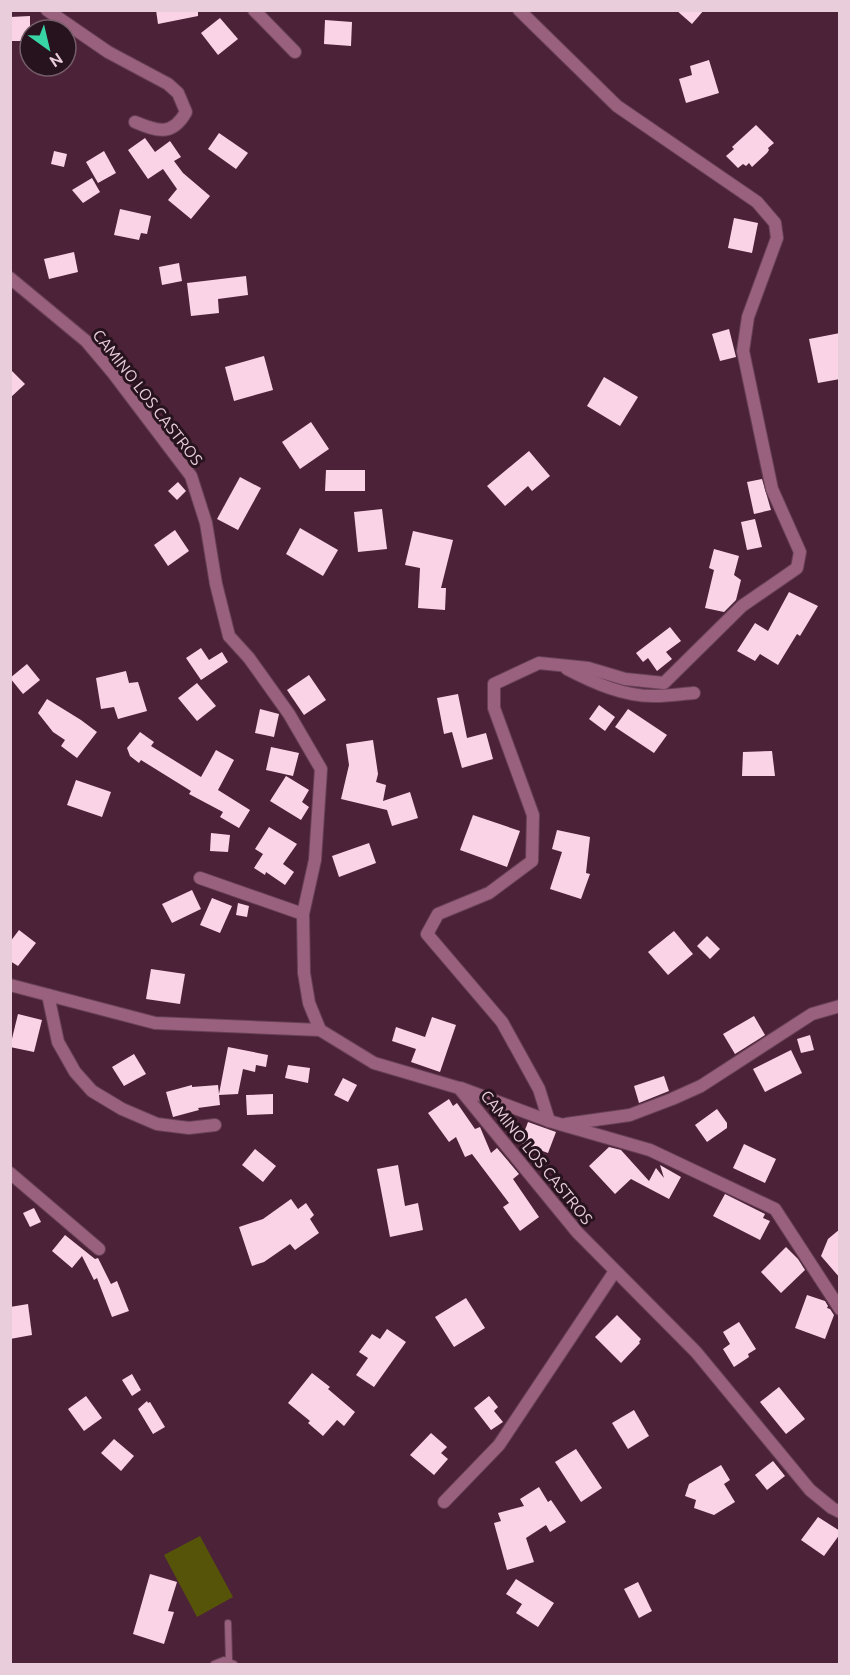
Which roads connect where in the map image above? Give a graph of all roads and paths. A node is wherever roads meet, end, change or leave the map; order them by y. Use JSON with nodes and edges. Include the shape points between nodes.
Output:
{"nodes":[{"id":1,"x":47,"y":10,"type":"edge"},
{"id":2,"x":254,"y":10,"type":"edge"},
{"id":3,"x":519,"y":10,"type":"edge"},
{"id":4,"x":295,"y":52,"type":"dead end"},
{"id":5,"x":135,"y":122,"type":"dead end"},
{"id":6,"x":10,"y":278,"type":"edge"},
{"id":7,"x":558,"y":665,"type":"junction"},
{"id":8,"x":693,"y":693,"type":"dead end"},
{"id":9,"x":200,"y":878,"type":"dead end"},
{"id":10,"x":303,"y":914,"type":"junction"},
{"id":11,"x":10,"y":985,"type":"edge"},
{"id":12,"x":48,"y":995,"type":"junction"},
{"id":13,"x":840,"y":1006,"type":"edge"},
{"id":14,"x":320,"y":1030,"type":"junction"},
{"id":15,"x":459,"y":1088,"type":"junction"},
{"id":16,"x":555,"y":1123,"type":"junction"},
{"id":17,"x":215,"y":1125,"type":"dead end"},
{"id":18,"x":10,"y":1173,"type":"edge"},
{"id":19,"x":99,"y":1249,"type":"dead end"},
{"id":20,"x":615,"y":1271,"type":"junction"},
{"id":21,"x":840,"y":1309,"type":"edge"},
{"id":22,"x":444,"y":1502,"type":"dead end"},
{"id":23,"x":840,"y":1512,"type":"edge"},
{"id":24,"x":228,"y":1623,"type":"dead end"},
{"id":25,"x":232,"y":1663,"type":"edge"},
{"id":26,"x":214,"y":1665,"type":"edge"}],
"edges":[{"from":1,"to":5,"type":"street","via":[[108,52],[168,84],[178,93],[186,112],[180,123],[166,130]]},
{"from":2,"to":4,"type":"street"},
{"from":3,"to":7,"type":"street","via":[[617,106],[757,202],[775,223],[777,238],[748,317],[744,351],[772,489],[800,552],[797,568],[742,606],[664,683]]},
{"from":6,"to":10,"type":"street","name":"CAMINO LOS CASTROS","via":[[86,342],[190,476],[206,523],[230,636],[288,714],[321,769],[315,860]]},
{"from":7,"to":8,"type":"street","via":[[625,692],[654,697]]},
{"from":7,"to":16,"type":"street","via":[[539,663],[494,684],[494,708],[533,815],[532,861],[489,893],[438,914],[427,934],[502,1022]]},
{"from":9,"to":10,"type":"street"},
{"from":10,"to":14,"type":"street","name":"CAMINO LOS CASTROS","via":[[304,973],[309,1003]]},
{"from":11,"to":12,"type":"street"},
{"from":12,"to":14,"type":"street","via":[[154,1023]]},
{"from":12,"to":17,"type":"street","via":[[58,1042],[75,1072],[92,1091],[157,1124],[189,1128]]},
{"from":13,"to":16,"type":"street","via":[[813,1014],[701,1086],[672,1099],[630,1115]]},
{"from":14,"to":15,"type":"street","name":"CAMINO LOS CASTROS","via":[[374,1063]]},
{"from":15,"to":16,"type":"street"},
{"from":15,"to":20,"type":"street","name":"CAMINO LOS CASTROS","via":[[577,1232]]},
{"from":16,"to":21,"type":"street","via":[[651,1150],[775,1209]]},
{"from":18,"to":19,"type":"street"},
{"from":20,"to":22,"type":"street","via":[[499,1445]]},
{"from":20,"to":23,"type":"street","name":"CAMINO LOS CASTROS","via":[[696,1352],[810,1490]]},
{"from":24,"to":25,"type":"lane"},
{"from":25,"to":26,"type":"lane","via":[[218,1661]]}]}
